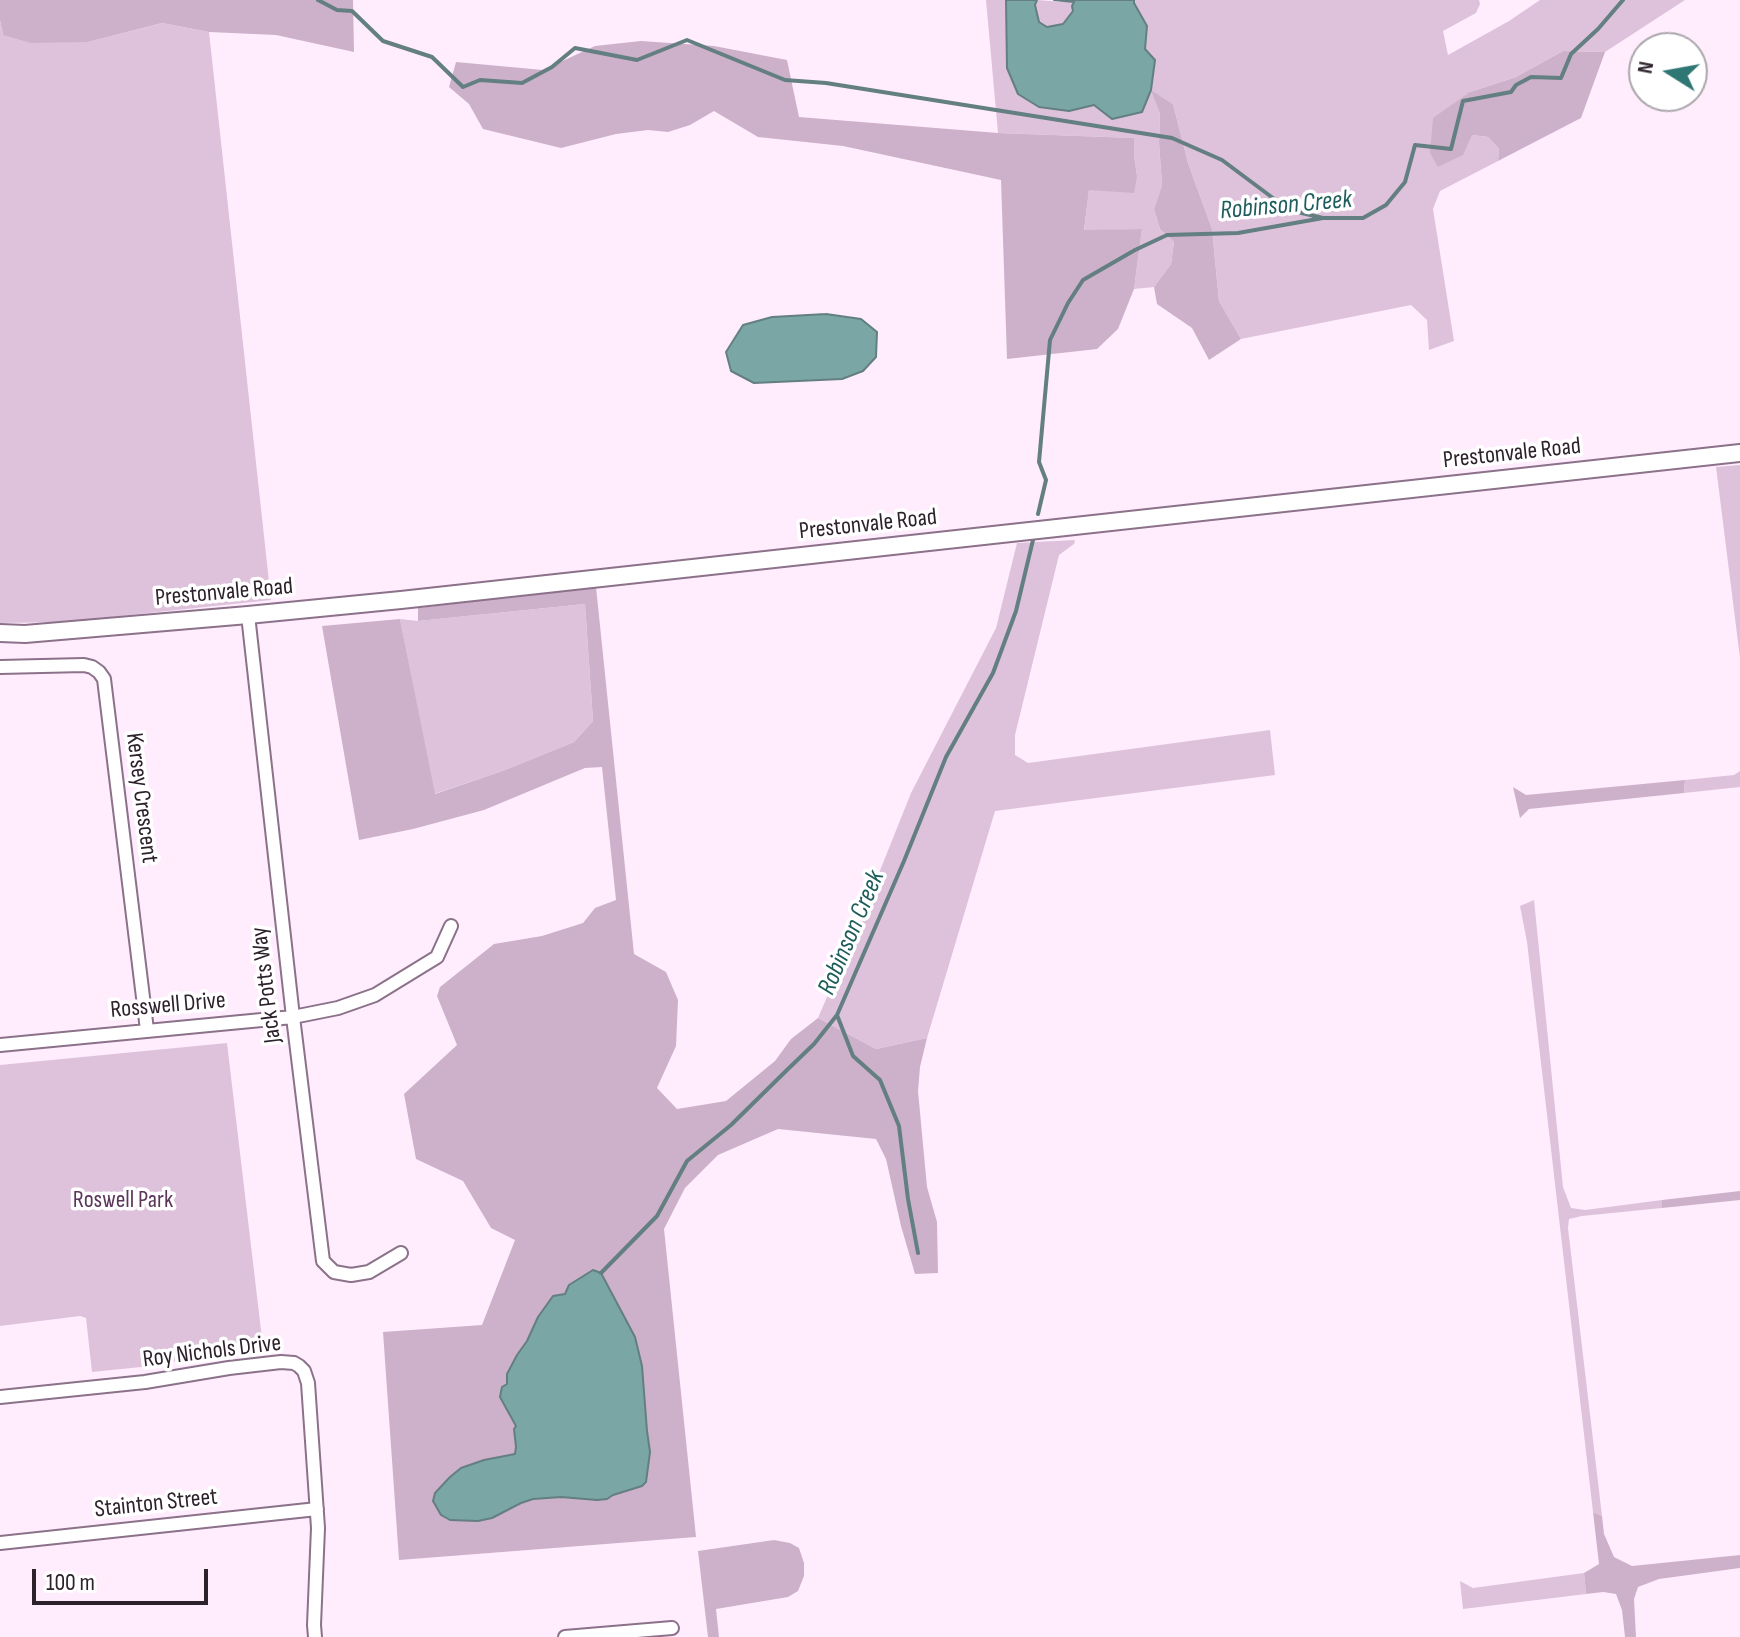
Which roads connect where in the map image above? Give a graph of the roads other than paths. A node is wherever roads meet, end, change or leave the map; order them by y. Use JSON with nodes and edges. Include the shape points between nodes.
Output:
{"nodes":[{"id":1,"x":1740,"y":453,"type":"edge"},
{"id":2,"x":248,"y":615,"type":"junction"},
{"id":3,"x":0,"y":633,"type":"edge"},
{"id":4,"x":0,"y":667,"type":"edge"},
{"id":5,"x":451,"y":926,"type":"dead end"},
{"id":6,"x":293,"y":1017,"type":"junction"},
{"id":7,"x":147,"y":1030,"type":"junction"},
{"id":8,"x":0,"y":1045,"type":"edge"},
{"id":9,"x":401,"y":1253,"type":"dead end"},
{"id":10,"x":0,"y":1397,"type":"edge"},
{"id":11,"x":317,"y":1509,"type":"junction"},
{"id":12,"x":0,"y":1543,"type":"edge"},
{"id":13,"x":672,"y":1628,"type":"dead end"},
{"id":14,"x":631,"y":1634,"type":"edge"},
{"id":15,"x":315,"y":1637,"type":"edge"},
{"id":16,"x":565,"y":1637,"type":"edge"}],
"edges":[{"from":1,"to":2,"type":"street","name":"Prestonvale Road"},
{"from":2,"to":3,"type":"street","name":"Prestonvale Road"},
{"from":2,"to":6,"type":"street","name":"Jack Potts Way"},
{"from":4,"to":7,"type":"street","name":"Kersey Crescent","via":[[84,665],[104,679]]},
{"from":5,"to":6,"type":"street","name":"Rosswell Drive","via":[[437,957],[375,995]]},
{"from":6,"to":7,"type":"street","name":"Rosswell Drive"},
{"from":6,"to":9,"type":"street","name":"Jack Potts Way","via":[[323,1261],[334,1272],[351,1275],[369,1272]]},
{"from":7,"to":8,"type":"street","name":"Rosswell Drive"},
{"from":10,"to":11,"type":"street","name":"Roy Nichols Drive","via":[[294,1363],[308,1383]]},
{"from":11,"to":12,"type":"street","name":"Stainton Street"},
{"from":11,"to":15,"type":"street","name":"Roy Nichols Drive"},
{"from":13,"to":14,"type":"street"},
{"from":14,"to":16,"type":"street"}]}
